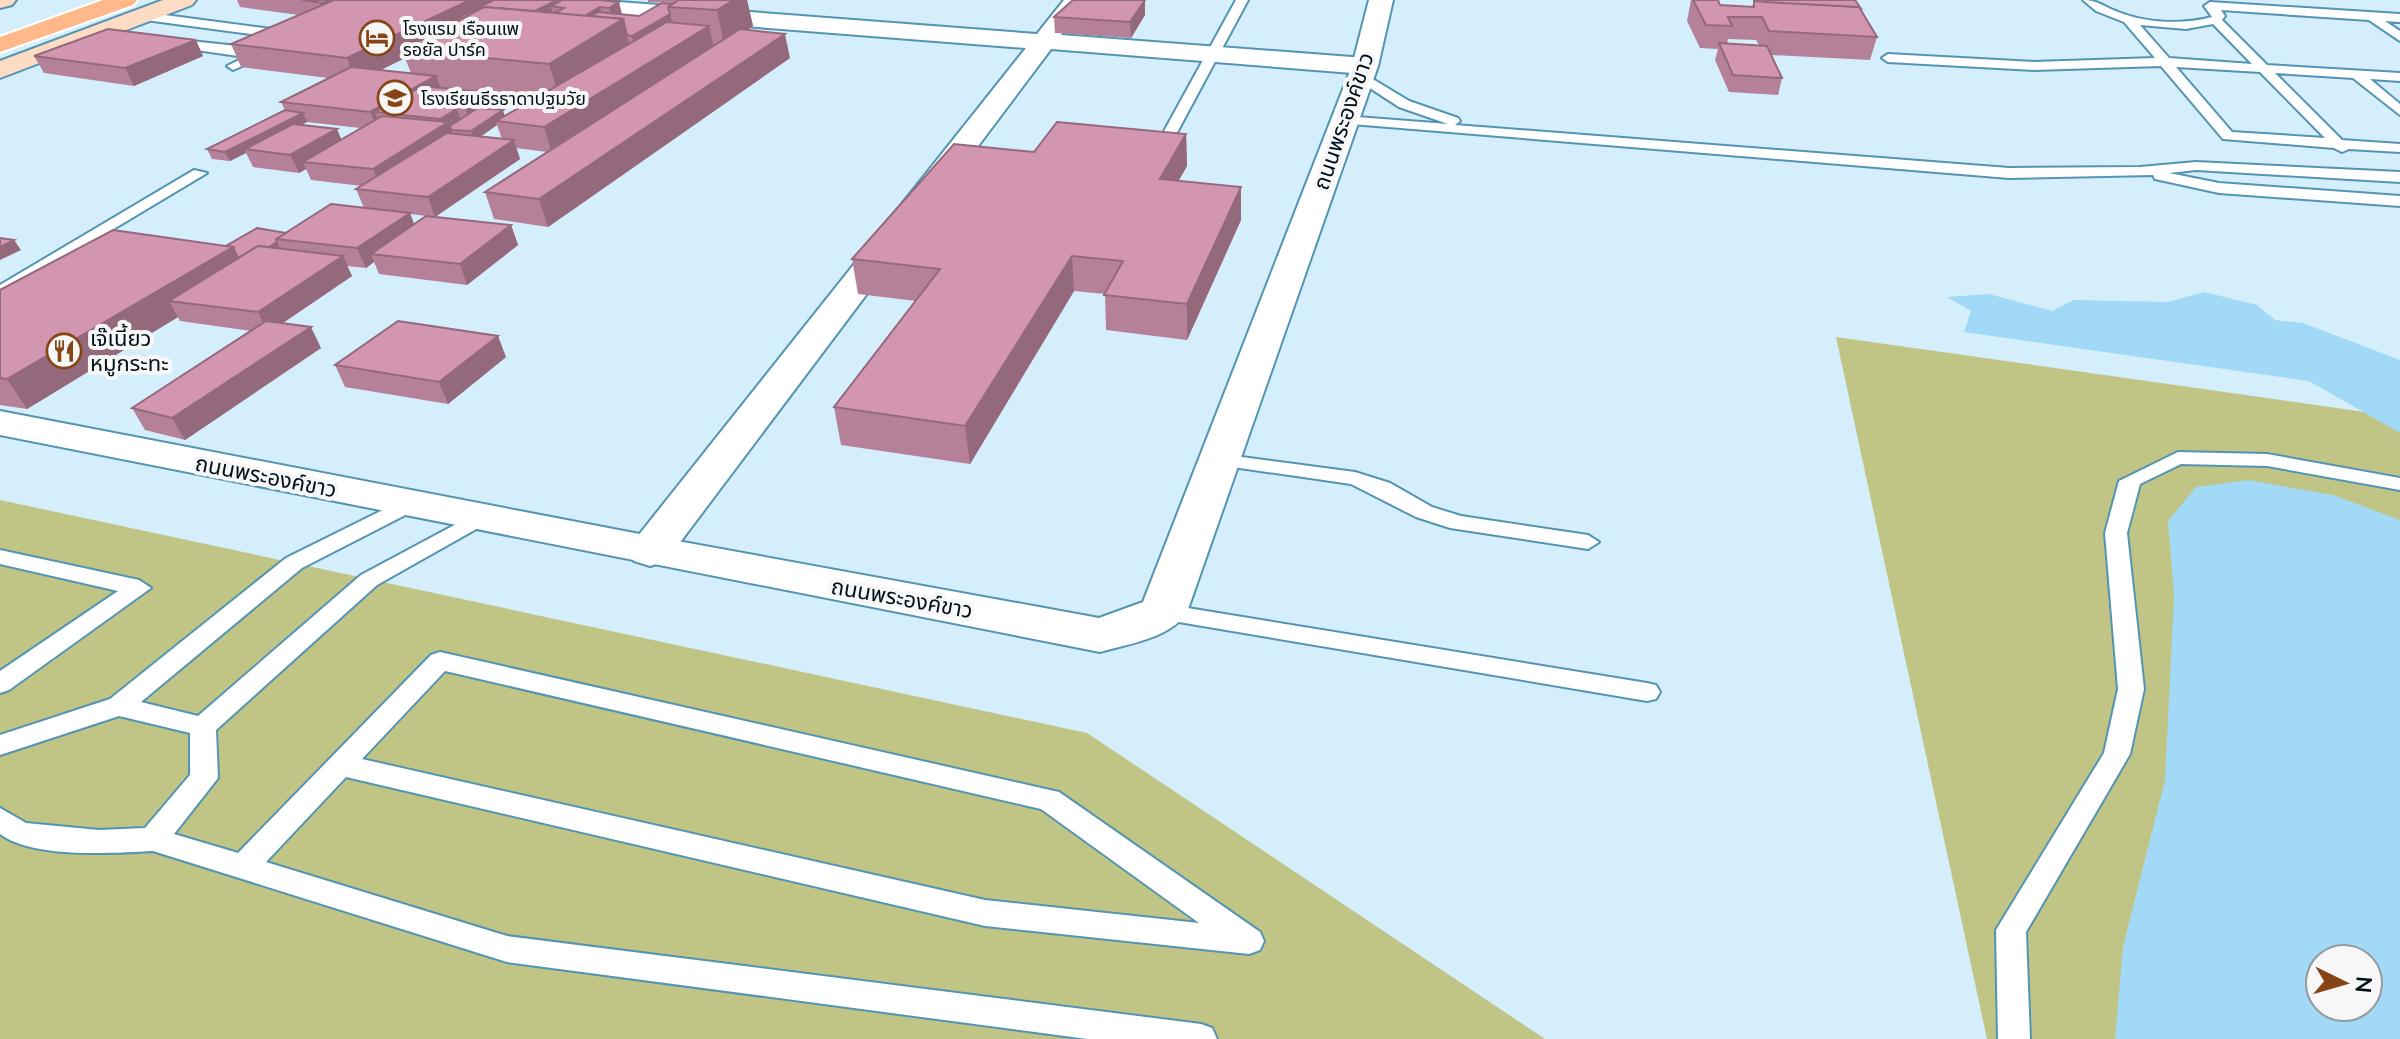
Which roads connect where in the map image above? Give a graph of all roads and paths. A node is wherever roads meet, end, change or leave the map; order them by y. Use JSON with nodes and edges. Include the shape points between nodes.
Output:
{"nodes":[{"id":1,"x":184,"y":0,"type":"edge"},
{"id":2,"x":501,"y":0,"type":"edge"},
{"id":3,"x":721,"y":0,"type":"edge"},
{"id":4,"x":1076,"y":0,"type":"edge"},
{"id":5,"x":1242,"y":0,"type":"edge"},
{"id":6,"x":1381,"y":0,"type":"edge"},
{"id":7,"x":2089,"y":0,"type":"edge"},
{"id":8,"x":2197,"y":0,"type":"edge"},
{"id":9,"x":2350,"y":0,"type":"edge"},
{"id":10,"x":2210,"y":6,"type":"junction"},
{"id":11,"x":887,"y":9,"type":"dead end"},
{"id":12,"x":28,"y":10,"type":"dead end"},
{"id":13,"x":698,"y":15,"type":"junction"},
{"id":14,"x":2371,"y":16,"type":"junction"},
{"id":15,"x":2218,"y":18,"type":"junction"},
{"id":16,"x":2400,"y":18,"type":"edge"},
{"id":17,"x":0,"y":19,"type":"edge"},
{"id":18,"x":2128,"y":19,"type":"junction"},
{"id":19,"x":150,"y":21,"type":"edge"},
{"id":20,"x":865,"y":28,"type":"junction"},
{"id":21,"x":2397,"y":32,"type":"edge"},
{"id":22,"x":1041,"y":41,"type":"junction"},
{"id":23,"x":0,"y":46,"type":"edge"},
{"id":24,"x":1212,"y":54,"type":"junction"},
{"id":25,"x":261,"y":55,"type":"junction"},
{"id":26,"x":1888,"y":58,"type":"dead end"},
{"id":27,"x":2165,"y":62,"type":"junction"},
{"id":28,"x":233,"y":66,"type":"dead end"},
{"id":29,"x":2264,"y":69,"type":"junction"},
{"id":30,"x":0,"y":70,"type":"edge"},
{"id":31,"x":1363,"y":71,"type":"junction"},
{"id":32,"x":2356,"y":74,"type":"junction"},
{"id":33,"x":2400,"y":77,"type":"edge"},
{"id":34,"x":2400,"y":111,"type":"edge"},
{"id":35,"x":1344,"y":120,"type":"junction"},
{"id":36,"x":1473,"y":128,"type":"junction"},
{"id":37,"x":2338,"y":144,"type":"junction"},
{"id":38,"x":2400,"y":148,"type":"edge"},
{"id":39,"x":1158,"y":155,"type":"edge"},
{"id":40,"x":2140,"y":172,"type":"junction"},
{"id":41,"x":199,"y":173,"type":"dead end"},
{"id":42,"x":2368,"y":175,"type":"junction"},
{"id":43,"x":2400,"y":177,"type":"edge"},
{"id":44,"x":2397,"y":201,"type":"edge"},
{"id":45,"x":0,"y":292,"type":"edge"},
{"id":46,"x":0,"y":423,"type":"edge"},
{"id":47,"x":1219,"y":460,"type":"junction"},
{"id":48,"x":2400,"y":484,"type":"edge"},
{"id":49,"x":409,"y":504,"type":"junction"},
{"id":50,"x":483,"y":519,"type":"junction"},
{"id":51,"x":1588,"y":542,"type":"dead end"},
{"id":52,"x":650,"y":551,"type":"junction"},
{"id":53,"x":0,"y":557,"type":"edge"},
{"id":54,"x":1163,"y":612,"type":"junction"},
{"id":55,"x":6,"y":674,"type":"edge"},
{"id":56,"x":1647,"y":692,"type":"dead end"},
{"id":57,"x":119,"y":706,"type":"junction"},
{"id":58,"x":203,"y":727,"type":"junction"},
{"id":59,"x":0,"y":745,"type":"edge"},
{"id":60,"x":341,"y":765,"type":"junction"},
{"id":61,"x":0,"y":819,"type":"edge"},
{"id":62,"x":153,"y":839,"type":"junction"},
{"id":63,"x":245,"y":865,"type":"junction"},
{"id":64,"x":1201,"y":1039,"type":"edge"},
{"id":65,"x":2014,"y":1039,"type":"edge"}],
"edges":[{"from":1,"to":19,"type":"main road"},
{"from":2,"to":13,"type":"street"},
{"from":3,"to":13,"type":"street"},
{"from":4,"to":22,"type":"street"},
{"from":5,"to":24,"type":"lane"},
{"from":6,"to":31,"type":"street","name":"ถนนพระองค์ขาว"},
{"from":7,"to":18,"type":"lane"},
{"from":8,"to":10,"type":"lane"},
{"from":9,"to":14,"type":"lane"},
{"from":10,"to":14,"type":"lane"},
{"from":10,"to":15,"type":"lane"},
{"from":11,"to":20,"type":"street"},
{"from":12,"to":17,"type":"main road"},
{"from":13,"to":20,"type":"street"},
{"from":14,"to":16,"type":"lane"},
{"from":14,"to":21,"type":"lane"},
{"from":15,"to":18,"type":"lane","via":[[2188,26]]},
{"from":15,"to":21,"type":"lane"},
{"from":15,"to":29,"type":"lane"},
{"from":18,"to":27,"type":"lane"},
{"from":19,"to":23,"type":"main road"},
{"from":19,"to":25,"type":"lane"},
{"from":19,"to":25,"type":"lane","via":[[303,37]]},
{"from":19,"to":30,"type":"main road"},
{"from":20,"to":22,"type":"street"},
{"from":22,"to":24,"type":"street"},
{"from":22,"to":52,"type":"street"},
{"from":24,"to":31,"type":"street"},
{"from":24,"to":39,"type":"lane"},
{"from":25,"to":28,"type":"lane"},
{"from":26,"to":27,"type":"lane","via":[[2034,66]]},
{"from":27,"to":29,"type":"lane"},
{"from":27,"to":37,"type":"lane","via":[[2228,136]]},
{"from":29,"to":32,"type":"lane"},
{"from":29,"to":37,"type":"lane"},
{"from":31,"to":35,"type":"street","name":"ถนนพระองค์ขาว"},
{"from":31,"to":36,"type":"lane","via":[[1404,104]]},
{"from":32,"to":33,"type":"lane"},
{"from":32,"to":34,"type":"lane"},
{"from":35,"to":36,"type":"lane"},
{"from":35,"to":47,"type":"street","name":"ถนนพระองค์ขาว"},
{"from":36,"to":40,"type":"lane","via":[[2009,173]]},
{"from":37,"to":38,"type":"lane"},
{"from":37,"to":42,"type":"lane"},
{"from":40,"to":42,"type":"lane","via":[[2196,166]]},
{"from":40,"to":44,"type":"lane","via":[[2219,188]]},
{"from":41,"to":45,"type":"lane"},
{"from":42,"to":43,"type":"lane"},
{"from":42,"to":44,"type":"lane"},
{"from":46,"to":49,"type":"street","name":"ถนนพระองค์ขาว"},
{"from":47,"to":51,"type":"lane","via":[[1355,478],[1458,523]]},
{"from":47,"to":54,"type":"street","name":"ถนนพระองค์ขาว"},
{"from":48,"to":65,"type":"lane","via":[[2267,460],[2178,458],[2130,481],[2116,533],[2131,689],[2117,754],[2011,930]]},
{"from":49,"to":50,"type":"street","name":"ถนนพระองค์ขาว"},
{"from":49,"to":57,"type":"lane","via":[[294,563]]},
{"from":50,"to":52,"type":"street","name":"ถนนพระองค์ขาว"},
{"from":50,"to":58,"type":"lane","via":[[369,580]]},
{"from":52,"to":54,"type":"street","name":"ถนนพระองค์ขาว","via":[[1100,635]]},
{"from":53,"to":55,"type":"lane","via":[[139,588]]},
{"from":54,"to":56,"type":"lane"},
{"from":57,"to":58,"type":"lane"},
{"from":57,"to":59,"type":"lane"},
{"from":58,"to":62,"type":"lane","via":[[204,778]]},
{"from":60,"to":60,"type":"lane","via":[[440,661],[1049,800],[1249,941],[985,913]]},
{"from":60,"to":63,"type":"lane"},
{"from":61,"to":62,"type":"lane","via":[[20,834],[99,842]]},
{"from":62,"to":63,"type":"lane"},
{"from":63,"to":64,"type":"lane","via":[[507,949]]}]}
